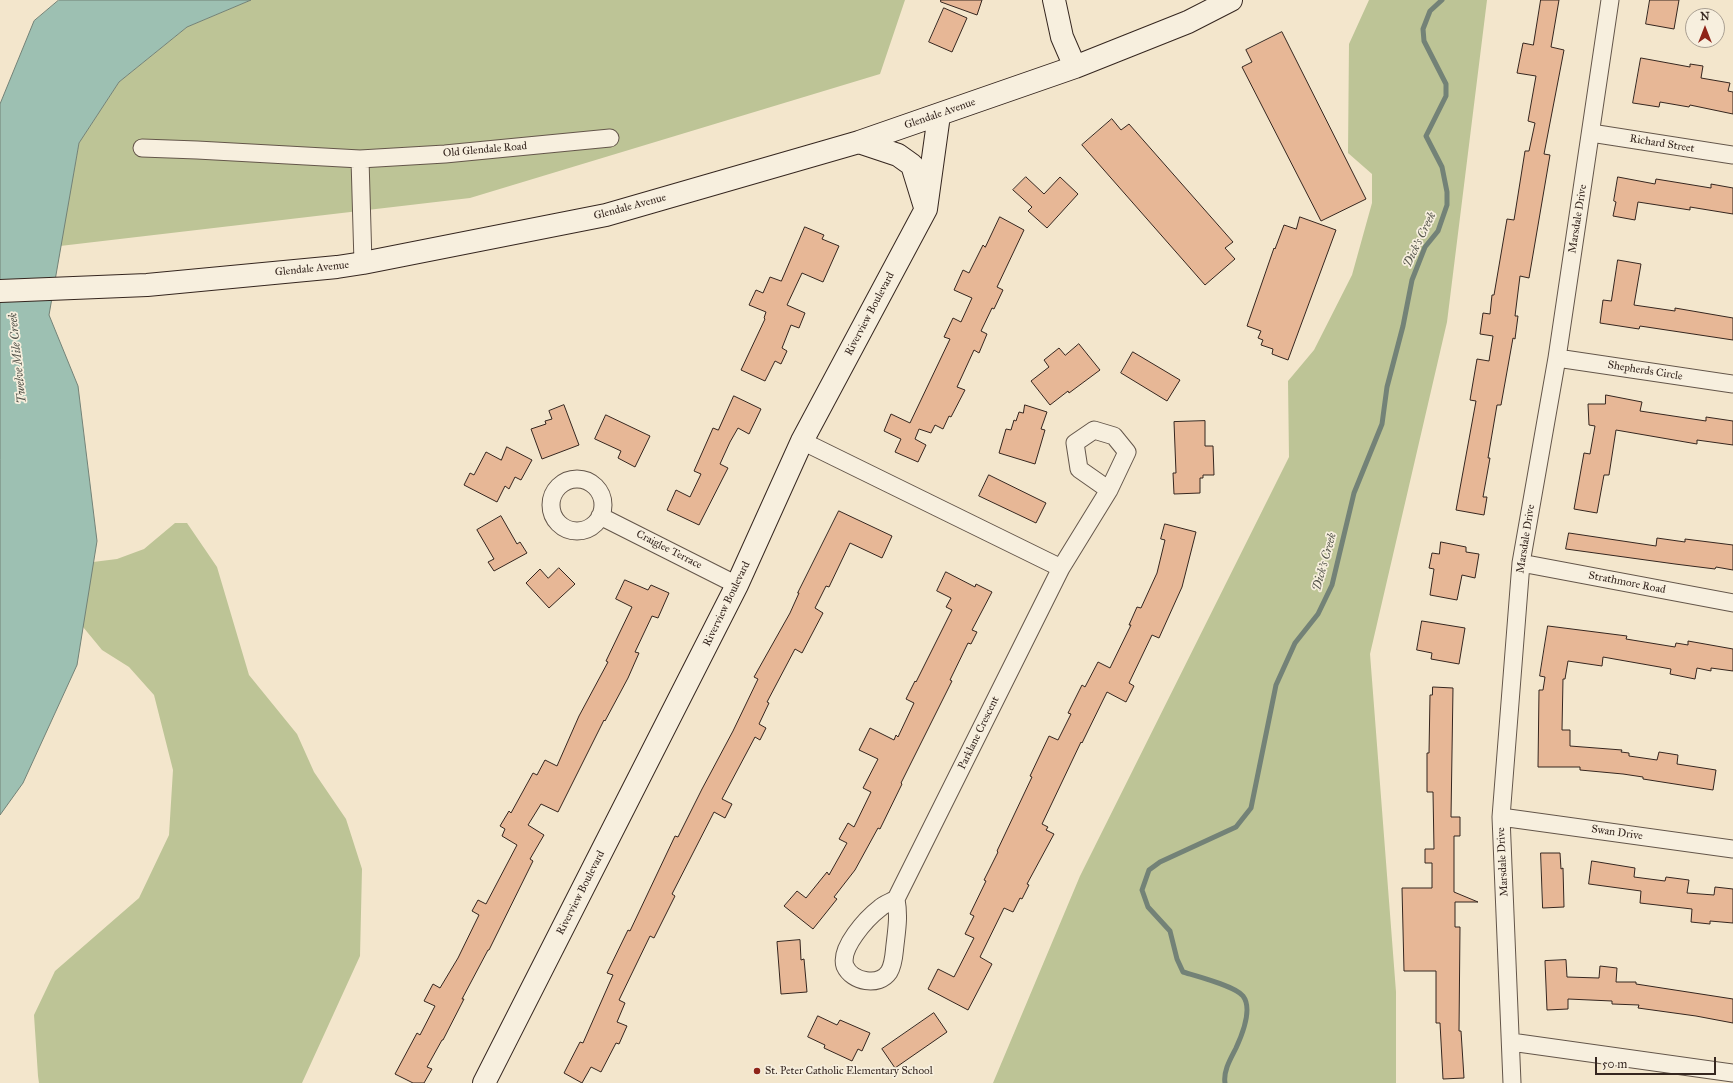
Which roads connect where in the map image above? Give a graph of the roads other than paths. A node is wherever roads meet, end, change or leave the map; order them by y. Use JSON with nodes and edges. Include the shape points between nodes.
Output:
{"nodes":[{"id":1,"x":1054,"y":0,"type":"edge"},
{"id":2,"x":1231,"y":0,"type":"edge"},
{"id":3,"x":1610,"y":0,"type":"edge"},
{"id":4,"x":1075,"y":67,"type":"junction"},
{"id":5,"x":939,"y":115,"type":"junction"},
{"id":6,"x":1591,"y":133,"type":"junction"},
{"id":7,"x":610,"y":138,"type":"dead end"},
{"id":8,"x":859,"y":142,"type":"junction"},
{"id":9,"x":142,"y":148,"type":"dead end"},
{"id":10,"x":1733,"y":155,"type":"edge"},
{"id":11,"x":360,"y":158,"type":"junction"},
{"id":12,"x":926,"y":209,"type":"junction"},
{"id":13,"x":363,"y":263,"type":"junction"},
{"id":14,"x":0,"y":291,"type":"edge"},
{"id":15,"x":1557,"y":358,"type":"junction"},
{"id":16,"x":1733,"y":384,"type":"edge"},
{"id":17,"x":802,"y":441,"type":"junction"},
{"id":18,"x":1109,"y":490,"type":"dead end"},
{"id":19,"x":600,"y":516,"type":"dead end"},
{"id":20,"x":1521,"y":563,"type":"junction"},
{"id":21,"x":1061,"y":568,"type":"junction"},
{"id":22,"x":738,"y":585,"type":"junction"},
{"id":23,"x":1733,"y":602,"type":"edge"},
{"id":24,"x":1501,"y":817,"type":"junction"},
{"id":25,"x":1733,"y":849,"type":"edge"},
{"id":26,"x":896,"y":899,"type":"junction"},
{"id":27,"x":1511,"y":1042,"type":"junction"},
{"id":28,"x":1733,"y":1073,"type":"edge"},
{"id":29,"x":484,"y":1083,"type":"edge"},
{"id":30,"x":1512,"y":1083,"type":"edge"}],
"edges":[{"from":1,"to":4,"type":"main road","via":[[1062,37]]},
{"from":2,"to":4,"type":"main road","name":"Glendale Avenue","via":[[1188,22]]},
{"from":3,"to":6,"type":"street","name":"Marsdale Drive"},
{"from":4,"to":5,"type":"main road","name":"Glendale Avenue"},
{"from":5,"to":8,"type":"main road","name":"Glendale Avenue"},
{"from":5,"to":12,"type":"main road","name":"Riverview Boulevard"},
{"from":6,"to":10,"type":"street","name":"Richard Street"},
{"from":6,"to":15,"type":"street","name":"Marsdale Drive"},
{"from":7,"to":11,"type":"street","name":"Old Glendale Road","via":[[445,154]]},
{"from":8,"to":12,"type":"main road","via":[[898,155],[912,165]]},
{"from":8,"to":13,"type":"main road","name":"Glendale Avenue","via":[[606,215]]},
{"from":9,"to":11,"type":"street","name":"Old Glendale Road"},
{"from":11,"to":13,"type":"street"},
{"from":12,"to":17,"type":"main road","name":"Riverview Boulevard"},
{"from":13,"to":14,"type":"main road","name":"Glendale Avenue","via":[[144,285]]},
{"from":15,"to":16,"type":"street","name":"Shepherds Circle"},
{"from":15,"to":20,"type":"street","name":"Marsdale Drive"},
{"from":17,"to":21,"type":"street"},
{"from":17,"to":22,"type":"main road","name":"Riverview Boulevard"},
{"from":18,"to":21,"type":"street","name":"Parklane Crescent"},
{"from":19,"to":22,"type":"street","name":"Craiglee Terrace"},
{"from":20,"to":23,"type":"street","name":"Strathmore Road"},
{"from":20,"to":24,"type":"street","name":"Marsdale Drive"},
{"from":21,"to":26,"type":"street","name":"Parklane Crescent"},
{"from":22,"to":29,"type":"main road","name":"Riverview Boulevard"},
{"from":24,"to":25,"type":"street","name":"Swan Drive"},
{"from":24,"to":27,"type":"street","name":"Marsdale Drive"},
{"from":26,"to":26,"type":"street","via":[[899,914],[889,972],[874,980],[857,978],[845,966],[847,947],[880,907]]},
{"from":27,"to":28,"type":"street"},
{"from":27,"to":30,"type":"street","name":"Marsdale Drive"}]}
